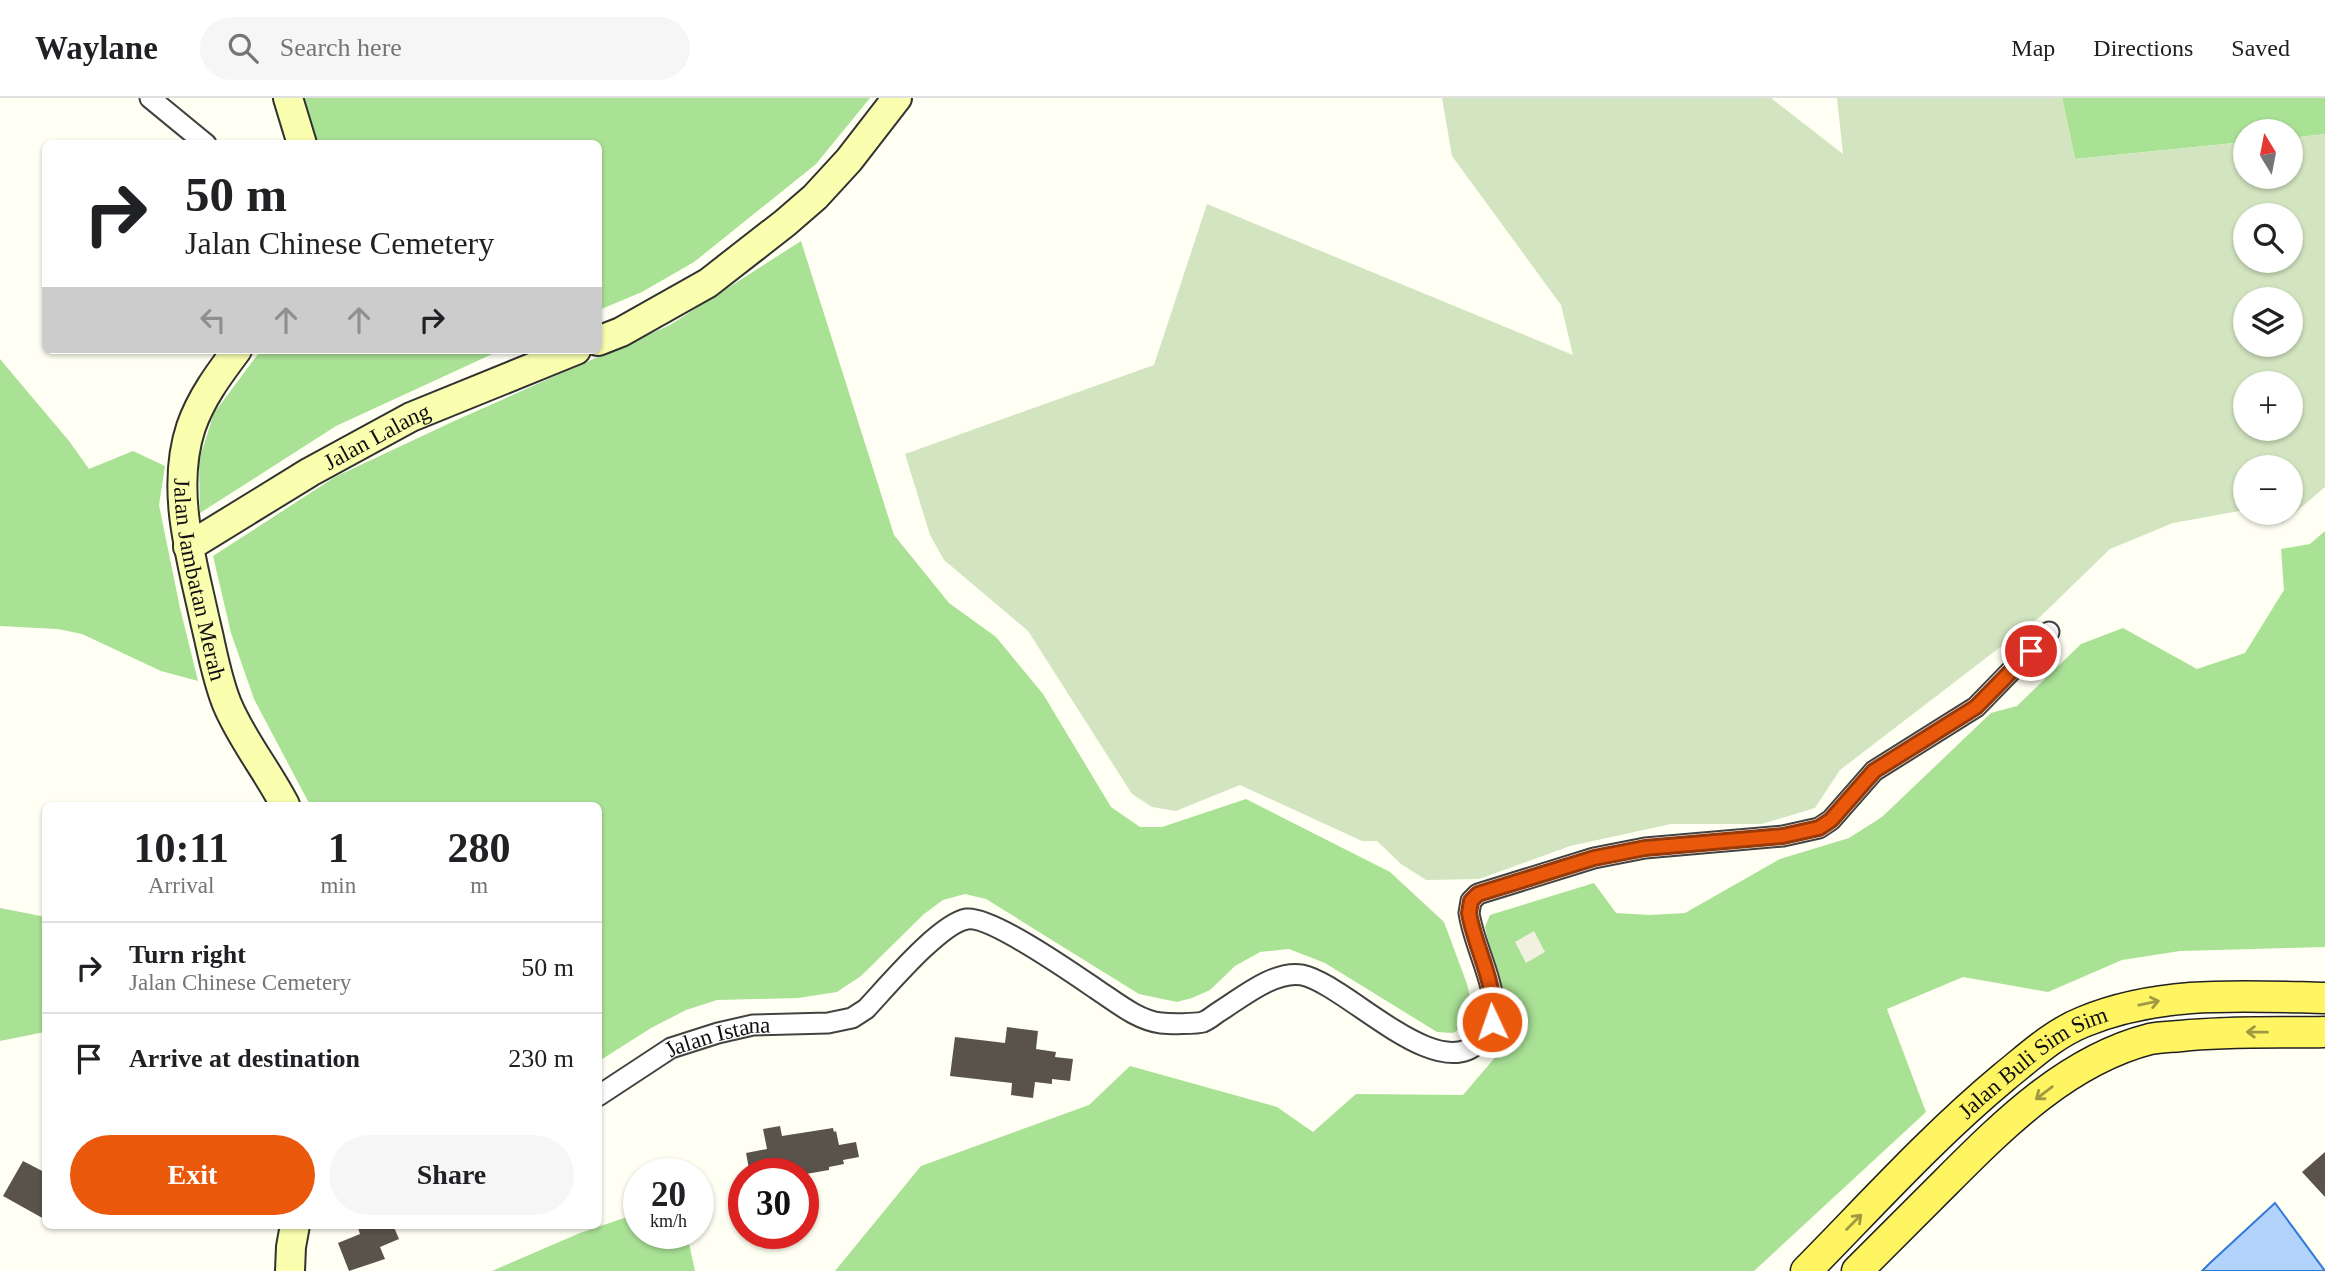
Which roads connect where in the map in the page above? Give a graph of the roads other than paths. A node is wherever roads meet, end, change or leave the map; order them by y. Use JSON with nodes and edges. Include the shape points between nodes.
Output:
{"nodes":[{"id":1,"x":150,"y":98,"type":"edge"},
{"id":2,"x":288,"y":98,"type":"edge"},
{"id":3,"x":897,"y":98,"type":"edge"},
{"id":4,"x":201,"y":140,"type":"edge"},
{"id":5,"x":301,"y":140,"type":"edge"},
{"id":6,"x":602,"y":339,"type":"edge"},
{"id":7,"x":234,"y":354,"type":"edge"},
{"id":8,"x":566,"y":354,"type":"edge"},
{"id":9,"x":188,"y":547,"type":"junction"},
{"id":10,"x":2049,"y":632,"type":"dead end"},
{"id":11,"x":283,"y":802,"type":"edge"},
{"id":12,"x":2325,"y":998,"type":"edge"},
{"id":13,"x":2325,"y":1032,"type":"edge"},
{"id":14,"x":602,"y":1093,"type":"edge"},
{"id":15,"x":294,"y":1229,"type":"edge"},
{"id":16,"x":290,"y":1271,"type":"edge"},
{"id":17,"x":1806,"y":1271,"type":"edge"},
{"id":18,"x":1857,"y":1271,"type":"edge"}],
"edges":[{"from":1,"to":4,"type":"street"},
{"from":2,"to":5,"type":"street"},
{"from":3,"to":6,"type":"street","via":[[849,160],[785,223],[708,283]]},
{"from":7,"to":9,"type":"street","name":"Jalan Jambatan Merah","via":[[209,389],[190,429],[183,481]]},
{"from":8,"to":9,"type":"street","name":"Jalan Lalang","via":[[411,417]]},
{"from":9,"to":11,"type":"street","name":"Jalan Jambatan Merah","via":[[227,704]]},
{"from":10,"to":14,"type":"street","name":"Jalan Istana","via":[[1976,707],[1874,771],[1819,828],[1783,836],[1645,848],[1594,858],[1478,894],[1469,913],[1494,1010],[1486,1035],[1460,1053],[1432,1049],[1397,1032],[1330,987],[1301,975],[1275,977],[1203,1022],[1160,1023],[1130,1012],[1040,951],[976,919],[967,919],[934,939],[852,1018],[752,1025],[719,1032],[671,1048]]},
{"from":17,"to":12,"type":"main road","name":"Jalan Buli Sim Sim","one_way":true,"via":[[1978,1100],[2051,1039],[2082,1023],[2184,997]]},
{"from":13,"to":18,"type":"main road","name":"Jalan Buli Sim Sim","one_way":true,"via":[[2198,1034],[2151,1039],[2106,1054],[2027,1105]]},
{"from":15,"to":16,"type":"street"}]}
